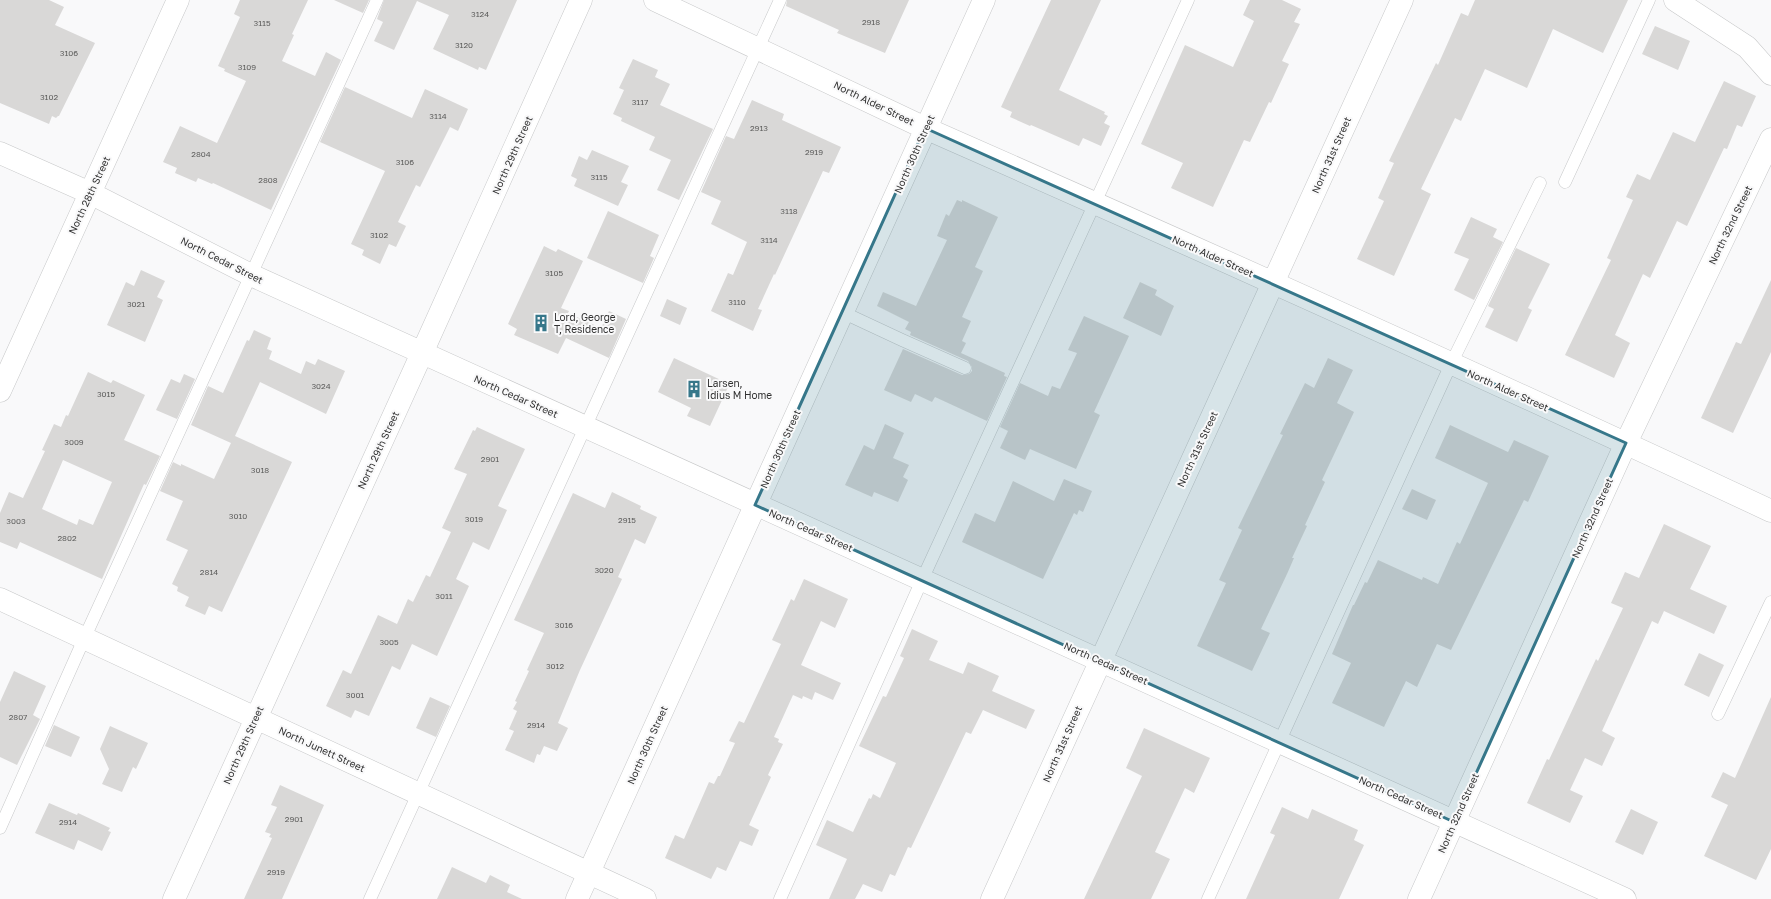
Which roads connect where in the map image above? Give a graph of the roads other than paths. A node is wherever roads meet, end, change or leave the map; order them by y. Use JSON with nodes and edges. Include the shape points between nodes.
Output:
{"nodes":[{"id":1,"x":178,"y":0,"type":"edge"},
{"id":2,"x":377,"y":0,"type":"edge"},
{"id":3,"x":581,"y":0,"type":"edge"},
{"id":4,"x":655,"y":0,"type":"edge"},
{"id":5,"x":780,"y":0,"type":"edge"},
{"id":6,"x":984,"y":0,"type":"edge"},
{"id":7,"x":1188,"y":0,"type":"edge"},
{"id":8,"x":1402,"y":0,"type":"edge"},
{"id":9,"x":1649,"y":0,"type":"edge"},
{"id":10,"x":1675,"y":0,"type":"edge"},
{"id":11,"x":758,"y":48,"type":"junction"},
{"id":12,"x":1771,"y":74,"type":"edge"},
{"id":13,"x":925,"y":128,"type":"junction"},
{"id":14,"x":1771,"y":140,"type":"edge"},
{"id":15,"x":0,"y":153,"type":"edge"},
{"id":16,"x":1565,"y":182,"type":"dead end"},
{"id":17,"x":1540,"y":183,"type":"dead end"},
{"id":18,"x":90,"y":193,"type":"junction"},
{"id":19,"x":1095,"y":203,"type":"junction"},
{"id":20,"x":251,"y":276,"type":"junction"},
{"id":21,"x":1273,"y":283,"type":"junction"},
{"id":22,"x":842,"y":312,"type":"junction"},
{"id":23,"x":422,"y":353,"type":"junction"},
{"id":24,"x":1451,"y":364,"type":"junction"},
{"id":25,"x":965,"y":368,"type":"dead end"},
{"id":26,"x":0,"y":390,"type":"edge"},
{"id":27,"x":585,"y":427,"type":"junction"},
{"id":28,"x":1626,"y":443,"type":"junction"},
{"id":29,"x":756,"y":505,"type":"junction"},
{"id":30,"x":1771,"y":511,"type":"edge"},
{"id":31,"x":922,"y":580,"type":"junction"},
{"id":32,"x":0,"y":599,"type":"edge"},
{"id":33,"x":1771,"y":602,"type":"edge"},
{"id":34,"x":84,"y":639,"type":"junction"},
{"id":35,"x":1100,"y":661,"type":"junction"},
{"id":36,"x":1718,"y":714,"type":"dead end"},
{"id":37,"x":255,"y":718,"type":"junction"},
{"id":38,"x":1280,"y":742,"type":"junction"},
{"id":39,"x":418,"y":793,"type":"junction"},
{"id":40,"x":1454,"y":822,"type":"junction"},
{"id":41,"x":0,"y":828,"type":"edge"},
{"id":42,"x":589,"y":873,"type":"junction"},
{"id":43,"x":174,"y":899,"type":"edge"},
{"id":44,"x":370,"y":899,"type":"edge"},
{"id":45,"x":577,"y":899,"type":"edge"},
{"id":46,"x":645,"y":899,"type":"edge"},
{"id":47,"x":780,"y":899,"type":"edge"},
{"id":48,"x":992,"y":899,"type":"edge"},
{"id":49,"x":1208,"y":899,"type":"edge"},
{"id":50,"x":1419,"y":899,"type":"edge"},
{"id":51,"x":1625,"y":899,"type":"edge"}],
"edges":[{"from":1,"to":18,"type":"street","name":"North 28th Street"},
{"from":2,"to":20,"type":"lane"},
{"from":3,"to":23,"type":"street","name":"North 29th Street"},
{"from":4,"to":11,"type":"street","name":"North Alder Street"},
{"from":5,"to":11,"type":"lane"},
{"from":6,"to":13,"type":"street","name":"North 30th Street"},
{"from":7,"to":19,"type":"lane"},
{"from":8,"to":21,"type":"street","name":"North 31st Street"},
{"from":9,"to":16,"type":"lane"},
{"from":10,"to":12,"type":"street","via":[[1742,43]]},
{"from":11,"to":13,"type":"street","name":"North Alder Street"},
{"from":11,"to":27,"type":"lane"},
{"from":13,"to":19,"type":"street","name":"North Alder Street"},
{"from":13,"to":22,"type":"street","name":"North 30th Street"},
{"from":14,"to":28,"type":"street","name":"North 32nd Street"},
{"from":15,"to":18,"type":"street","name":"North Cedar Street"},
{"from":17,"to":24,"type":"lane"},
{"from":18,"to":20,"type":"street","name":"North Cedar Street"},
{"from":18,"to":26,"type":"street","name":"North 28th Street"},
{"from":19,"to":21,"type":"street","name":"North Alder Street"},
{"from":19,"to":31,"type":"lane"},
{"from":20,"to":23,"type":"street","name":"North Cedar Street"},
{"from":20,"to":34,"type":"lane"},
{"from":21,"to":24,"type":"street","name":"North Alder Street"},
{"from":21,"to":35,"type":"street","name":"North 31st Street"},
{"from":22,"to":25,"type":"lane"},
{"from":22,"to":29,"type":"street","name":"North 30th Street"},
{"from":23,"to":27,"type":"street","name":"North Cedar Street"},
{"from":23,"to":37,"type":"street","name":"North 29th Street"},
{"from":24,"to":28,"type":"street","name":"North Alder Street"},
{"from":24,"to":38,"type":"lane"},
{"from":27,"to":29,"type":"street","name":"North Cedar Street"},
{"from":27,"to":39,"type":"lane"},
{"from":28,"to":30,"type":"street","name":"North Alder Street"},
{"from":28,"to":40,"type":"street","name":"North 32nd Street"},
{"from":29,"to":31,"type":"street","name":"North Cedar Street"},
{"from":29,"to":42,"type":"street","name":"North 30th Street"},
{"from":31,"to":35,"type":"street","name":"North Cedar Street"},
{"from":31,"to":47,"type":"lane"},
{"from":32,"to":34,"type":"street","name":"North Junett Street"},
{"from":33,"to":36,"type":"lane"},
{"from":34,"to":37,"type":"street","name":"North Junett Street"},
{"from":34,"to":41,"type":"lane"},
{"from":35,"to":38,"type":"street","name":"North Cedar Street"},
{"from":35,"to":48,"type":"street","name":"North 31st Street"},
{"from":37,"to":39,"type":"street","name":"North Junett Street"},
{"from":37,"to":43,"type":"street","name":"North 29th Street"},
{"from":38,"to":40,"type":"street","name":"North Cedar Street"},
{"from":38,"to":49,"type":"lane"},
{"from":39,"to":42,"type":"street","name":"North Junett Street"},
{"from":39,"to":44,"type":"lane"},
{"from":40,"to":50,"type":"street","name":"North 32nd Street"},
{"from":40,"to":51,"type":"street","name":"North Cedar Street"},
{"from":42,"to":45,"type":"street","name":"North 30th Street"},
{"from":42,"to":46,"type":"street","name":"North Junett Street"}]}
